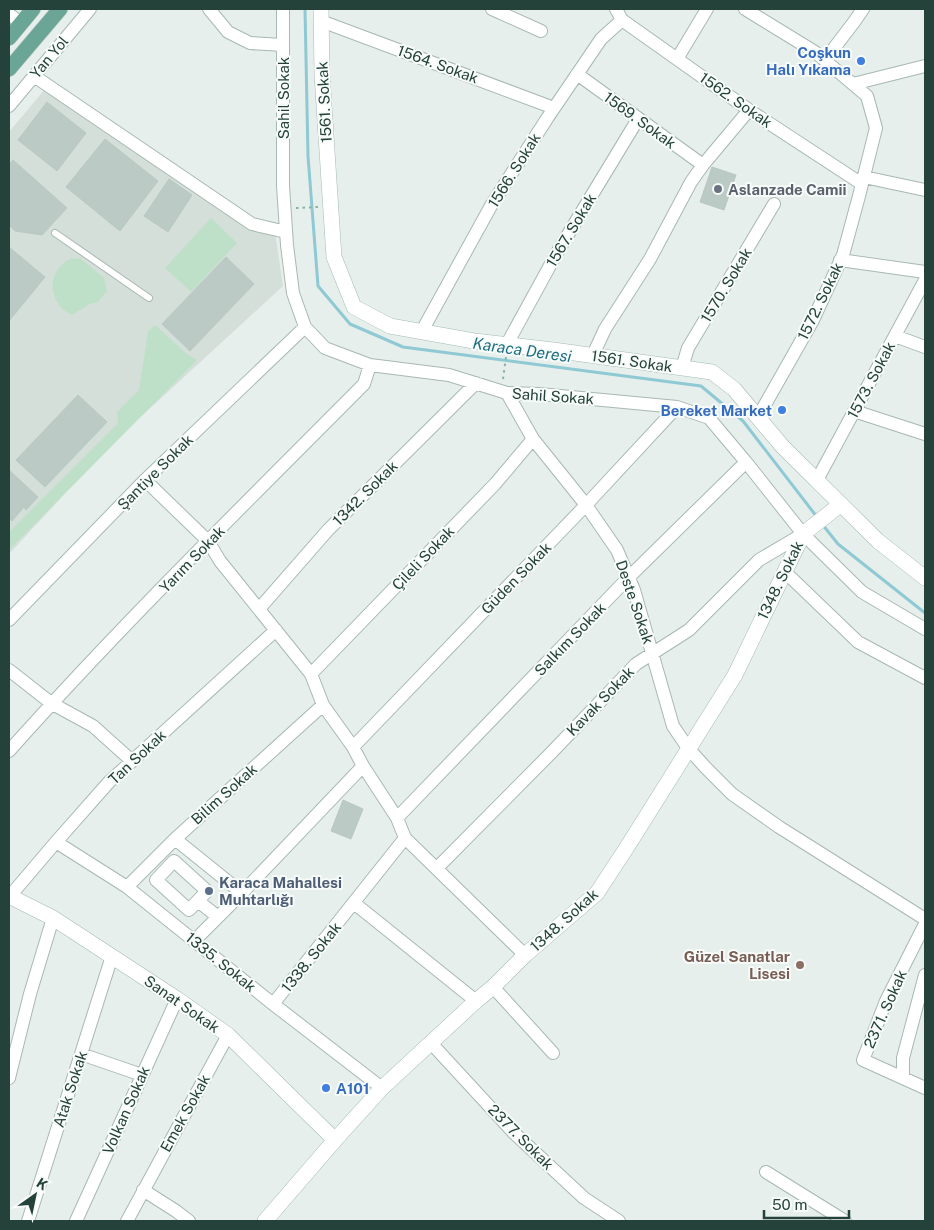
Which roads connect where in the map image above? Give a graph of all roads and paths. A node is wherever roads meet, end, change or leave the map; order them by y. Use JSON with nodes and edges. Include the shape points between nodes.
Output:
{"nodes":[{"id":1,"x":33,"y":9,"type":"edge"},
{"id":2,"x":60,"y":9,"type":"edge"},
{"id":3,"x":90,"y":9,"type":"edge"},
{"id":4,"x":209,"y":9,"type":"edge"},
{"id":5,"x":283,"y":9,"type":"edge"},
{"id":6,"x":492,"y":9,"type":"edge"},
{"id":7,"x":707,"y":9,"type":"edge"},
{"id":8,"x":745,"y":9,"type":"edge"},
{"id":9,"x":863,"y":9,"type":"edge"},
{"id":10,"x":9,"y":14,"type":"edge"},
{"id":11,"x":619,"y":14,"type":"edge"},
{"id":12,"x":321,"y":15,"type":"edge"},
{"id":13,"x":21,"y":23,"type":"junction"},
{"id":14,"x":541,"y":31,"type":"dead end"},
{"id":15,"x":9,"y":38,"type":"edge"},
{"id":16,"x":283,"y":45,"type":"junction"},
{"id":17,"x":677,"y":59,"type":"junction"},
{"id":18,"x":825,"y":60,"type":"junction"},
{"id":19,"x":925,"y":66,"type":"edge"},
{"id":20,"x":9,"y":69,"type":"edge"},
{"id":21,"x":577,"y":74,"type":"junction"},
{"id":22,"x":34,"y":76,"type":"junction"},
{"id":23,"x":853,"y":84,"type":"junction"},
{"id":24,"x":9,"y":106,"type":"edge"},
{"id":25,"x":554,"y":108,"type":"junction"},
{"id":26,"x":749,"y":110,"type":"junction"},
{"id":27,"x":638,"y":118,"type":"junction"},
{"id":28,"x":703,"y":165,"type":"junction"},
{"id":29,"x":863,"y":180,"type":"junction"},
{"id":30,"x":925,"y":190,"type":"edge"},
{"id":31,"x":774,"y":204,"type":"dead end"},
{"id":32,"x":331,"y":206,"type":"junction"},
{"id":33,"x":285,"y":208,"type":"junction"},
{"id":34,"x":286,"y":232,"type":"junction"},
{"id":35,"x":55,"y":233,"type":"dead end"},
{"id":36,"x":840,"y":260,"type":"junction"},
{"id":37,"x":925,"y":272,"type":"edge"},
{"id":38,"x":925,"y":280,"type":"edge"},
{"id":39,"x":149,"y":298,"type":"dead end"},
{"id":40,"x":305,"y":327,"type":"junction"},
{"id":41,"x":422,"y":331,"type":"junction"},
{"id":42,"x":895,"y":336,"type":"junction"},
{"id":43,"x":507,"y":344,"type":"junction"},
{"id":44,"x":925,"y":347,"type":"edge"},
{"id":45,"x":593,"y":355,"type":"junction"},
{"id":46,"x":370,"y":365,"type":"junction"},
{"id":47,"x":682,"y":368,"type":"junction"},
{"id":48,"x":476,"y":383,"type":"junction"},
{"id":49,"x":504,"y":392,"type":"junction"},
{"id":50,"x":678,"y":407,"type":"junction"},
{"id":51,"x":854,"y":411,"type":"junction"},
{"id":52,"x":758,"y":417,"type":"junction"},
{"id":53,"x":907,"y":428,"type":"junction"},
{"id":54,"x":925,"y":434,"type":"edge"},
{"id":55,"x":533,"y":439,"type":"junction"},
{"id":56,"x":925,"y":444,"type":"edge"},
{"id":57,"x":746,"y":462,"type":"junction"},
{"id":58,"x":145,"y":480,"type":"junction"},
{"id":59,"x":817,"y":480,"type":"junction"},
{"id":60,"x":841,"y":504,"type":"junction"},
{"id":61,"x":586,"y":505,"type":"junction"},
{"id":62,"x":803,"y":534,"type":"junction"},
{"id":63,"x":208,"y":541,"type":"junction"},
{"id":64,"x":784,"y":571,"type":"junction"},
{"id":65,"x":628,"y":578,"type":"junction"},
{"id":66,"x":925,"y":578,"type":"edge"},
{"id":67,"x":259,"y":609,"type":"junction"},
{"id":68,"x":9,"y":620,"type":"edge"},
{"id":69,"x":925,"y":629,"type":"edge"},
{"id":70,"x":276,"y":630,"type":"junction"},
{"id":71,"x":653,"y":654,"type":"junction"},
{"id":72,"x":9,"y":670,"type":"edge"},
{"id":73,"x":311,"y":674,"type":"junction"},
{"id":74,"x":925,"y":678,"type":"edge"},
{"id":75,"x":51,"y":703,"type":"junction"},
{"id":76,"x":323,"y":705,"type":"junction"},
{"id":77,"x":353,"y":746,"type":"junction"},
{"id":78,"x":688,"y":748,"type":"junction"},
{"id":79,"x":9,"y":751,"type":"edge"},
{"id":80,"x":132,"y":761,"type":"junction"},
{"id":81,"x":363,"y":766,"type":"junction"},
{"id":82,"x":397,"y":818,"type":"junction"},
{"id":83,"x":404,"y":838,"type":"junction"},
{"id":84,"x":174,"y":839,"type":"junction"},
{"id":85,"x":56,"y":842,"type":"junction"},
{"id":86,"x":155,"y":859,"type":"junction"},
{"id":87,"x":206,"y":864,"type":"junction"},
{"id":88,"x":437,"y":868,"type":"junction"},
{"id":89,"x":166,"y":869,"type":"junction"},
{"id":90,"x":192,"y":878,"type":"junction"},
{"id":91,"x":127,"y":887,"type":"junction"},
{"id":92,"x":242,"y":893,"type":"junction"},
{"id":93,"x":10,"y":896,"type":"edge"},
{"id":94,"x":174,"y":896,"type":"junction"},
{"id":95,"x":198,"y":900,"type":"junction"},
{"id":96,"x":354,"y":903,"type":"junction"},
{"id":97,"x":158,"y":912,"type":"junction"},
{"id":98,"x":218,"y":917,"type":"junction"},
{"id":99,"x":53,"y":918,"type":"junction"},
{"id":100,"x":925,"y":919,"type":"edge"},
{"id":101,"x":925,"y":924,"type":"edge"},
{"id":102,"x":194,"y":941,"type":"junction"},
{"id":103,"x":112,"y":956,"type":"junction"},
{"id":104,"x":525,"y":956,"type":"junction"},
{"id":105,"x":925,"y":974,"type":"edge"},
{"id":106,"x":493,"y":987,"type":"junction"},
{"id":107,"x":177,"y":999,"type":"junction"},
{"id":108,"x":476,"y":1001,"type":"junction"},
{"id":109,"x":273,"y":1004,"type":"junction"},
{"id":110,"x":228,"y":1036,"type":"junction"},
{"id":111,"x":431,"y":1043,"type":"junction"},
{"id":112,"x":553,"y":1053,"type":"dead end"},
{"id":113,"x":81,"y":1054,"type":"junction"},
{"id":114,"x":142,"y":1075,"type":"junction"},
{"id":115,"x":9,"y":1078,"type":"edge"},
{"id":116,"x":903,"y":1078,"type":"junction"},
{"id":117,"x":382,"y":1088,"type":"junction"},
{"id":118,"x":925,"y":1088,"type":"edge"},
{"id":119,"x":335,"y":1140,"type":"junction"},
{"id":120,"x":766,"y":1172,"type":"dead end"},
{"id":121,"x":143,"y":1190,"type":"junction"},
{"id":122,"x":28,"y":1221,"type":"edge"},
{"id":123,"x":76,"y":1221,"type":"edge"},
{"id":124,"x":127,"y":1221,"type":"edge"},
{"id":125,"x":189,"y":1221,"type":"edge"},
{"id":126,"x":265,"y":1221,"type":"edge"},
{"id":127,"x":619,"y":1221,"type":"edge"},
{"id":128,"x":844,"y":1221,"type":"edge"}],
"edges":[{"from":1,"to":13,"type":"main road"},
{"from":2,"to":20,"type":"main road"},
{"from":3,"to":22,"type":"street","name":"Yan Yol"},
{"from":4,"to":16,"type":"street","via":[[228,32],[250,43]]},
{"from":5,"to":16,"type":"street","name":"Sahil Sokak"},
{"from":6,"to":14,"type":"street"},
{"from":7,"to":17,"type":"street"},
{"from":8,"to":18,"type":"street","name":"1572. Sokak"},
{"from":9,"to":18,"type":"street"},
{"from":10,"to":13,"type":"street"},
{"from":11,"to":17,"type":"street","name":"1562. Sokak"},
{"from":11,"to":21,"type":"street","name":"1566. Sokak"},
{"from":12,"to":25,"type":"street","name":"1564. Sokak"},
{"from":12,"to":32,"type":"street","name":"1561. Sokak"},
{"from":13,"to":15,"type":"main road"},
{"from":16,"to":33,"type":"street","name":"Sahil Sokak"},
{"from":17,"to":26,"type":"street","name":"1562. Sokak"},
{"from":18,"to":23,"type":"street","name":"1572. Sokak"},
{"from":19,"to":23,"type":"street"},
{"from":21,"to":25,"type":"street","name":"1566. Sokak"},
{"from":21,"to":27,"type":"street","name":"1569. Sokak"},
{"from":22,"to":24,"type":"street","name":"Yan Yol"},
{"from":22,"to":34,"type":"street","via":[[252,224]]},
{"from":23,"to":29,"type":"street","name":"1572. Sokak","via":[[867,96],[876,128]]},
{"from":25,"to":41,"type":"street","name":"1566. Sokak","via":[[492,204]]},
{"from":26,"to":28,"type":"street"},
{"from":26,"to":29,"type":"street","name":"1562. Sokak"},
{"from":27,"to":28,"type":"street","name":"1569. Sokak"},
{"from":27,"to":43,"type":"street","name":"1567. Sokak","via":[[558,251]]},
{"from":28,"to":45,"type":"street","via":[[650,259],[605,328]]},
{"from":29,"to":30,"type":"street"},
{"from":29,"to":36,"type":"street","name":"1572. Sokak"},
{"from":31,"to":47,"type":"street","name":"1570. Sokak","via":[[688,348]]},
{"from":32,"to":33,"type":"path"},
{"from":32,"to":41,"type":"street","name":"1561. Sokak","via":[[334,256],[354,307],[390,326]]},
{"from":33,"to":34,"type":"street","name":"Sahil Sokak"},
{"from":34,"to":40,"type":"street","name":"Sahil Sokak","via":[[293,293]]},
{"from":35,"to":39,"type":"lane"},
{"from":36,"to":37,"type":"street"},
{"from":36,"to":52,"type":"street","name":"1572. Sokak","via":[[814,320]]},
{"from":38,"to":42,"type":"street","name":"1573. Sokak"},
{"from":40,"to":46,"type":"street","name":"Sahil Sokak","via":[[325,348]]},
{"from":40,"to":58,"type":"street","name":"Şantiye Sokak"},
{"from":41,"to":43,"type":"street","name":"1561. Sokak"},
{"from":42,"to":44,"type":"street"},
{"from":42,"to":51,"type":"street","name":"1573. Sokak"},
{"from":43,"to":45,"type":"street","name":"1561. Sokak"},
{"from":43,"to":49,"type":"path"},
{"from":45,"to":47,"type":"street","name":"1561. Sokak"},
{"from":46,"to":48,"type":"street","name":"Sahil Sokak","via":[[449,375]]},
{"from":46,"to":63,"type":"street","name":"Yarım Sokak","via":[[364,384]]},
{"from":47,"to":52,"type":"street","name":"1561. Sokak","via":[[712,372],[734,389]]},
{"from":48,"to":49,"type":"street","name":"Sahil Sokak"},
{"from":48,"to":67,"type":"street","name":"1342. Sokak","via":[[328,530]]},
{"from":49,"to":50,"type":"street","name":"Sahil Sokak"},
{"from":49,"to":55,"type":"street","name":"Deste Sokak"},
{"from":50,"to":57,"type":"street","name":"Sahil Sokak","via":[[709,418]]},
{"from":50,"to":61,"type":"street","name":"Güden Sokak"},
{"from":51,"to":53,"type":"street"},
{"from":51,"to":59,"type":"street","name":"1573. Sokak"},
{"from":52,"to":59,"type":"street","name":"1561. Sokak"},
{"from":53,"to":54,"type":"street"},
{"from":53,"to":56,"type":"street"},
{"from":55,"to":61,"type":"street","name":"Deste Sokak"},
{"from":55,"to":73,"type":"street","name":"Çileli Sokak","via":[[495,484]]},
{"from":57,"to":62,"type":"street","name":"Sahil Sokak"},
{"from":57,"to":65,"type":"street","name":"Salkım Sokak"},
{"from":58,"to":63,"type":"street"},
{"from":58,"to":68,"type":"street","name":"Şantiye Sokak"},
{"from":59,"to":60,"type":"street","name":"1561. Sokak"},
{"from":60,"to":62,"type":"street"},
{"from":60,"to":66,"type":"street","name":"1561. Sokak","via":[[878,541]]},
{"from":61,"to":65,"type":"street","name":"Deste Sokak","via":[[617,550]]},
{"from":61,"to":77,"type":"street","name":"Güden Sokak"},
{"from":62,"to":64,"type":"street","name":"1348. Sokak"},
{"from":62,"to":69,"type":"street","name":"Sahil Sokak","via":[[862,592]]},
{"from":62,"to":71,"type":"street","name":"Kavak Sokak","via":[[759,560],[689,630]]},
{"from":63,"to":67,"type":"street"},
{"from":63,"to":75,"type":"street","name":"Yarım Sokak"},
{"from":64,"to":74,"type":"street","via":[[858,642]]},
{"from":64,"to":78,"type":"street","name":"1348. Sokak","via":[[735,675]]},
{"from":65,"to":71,"type":"street","name":"Deste Sokak"},
{"from":65,"to":82,"type":"street","name":"Salkım Sokak"},
{"from":67,"to":70,"type":"street"},
{"from":70,"to":73,"type":"street"},
{"from":70,"to":80,"type":"street","name":"Tan Sokak"},
{"from":71,"to":78,"type":"street","name":"Deste Sokak","via":[[673,726]]},
{"from":71,"to":88,"type":"street","name":"Kavak Sokak","via":[[636,664]]},
{"from":72,"to":75,"type":"street"},
{"from":73,"to":76,"type":"street"},
{"from":75,"to":79,"type":"street","name":"Yarım Sokak"},
{"from":75,"to":80,"type":"street","via":[[93,726]]},
{"from":76,"to":77,"type":"street"},
{"from":76,"to":84,"type":"street","name":"Bilim Sokak"},
{"from":77,"to":81,"type":"street"},
{"from":78,"to":100,"type":"street","name":"Deste Sokak","via":[[732,794]]},
{"from":78,"to":104,"type":"street","name":"1348. Sokak","via":[[597,893]]},
{"from":80,"to":85,"type":"street","name":"Tan Sokak"},
{"from":81,"to":82,"type":"street"},
{"from":81,"to":92,"type":"street"},
{"from":82,"to":83,"type":"street"},
{"from":83,"to":88,"type":"street"},
{"from":83,"to":96,"type":"street","name":"1338. Sokak"},
{"from":84,"to":86,"type":"street","name":"Bilim Sokak"},
{"from":84,"to":87,"type":"street"},
{"from":85,"to":91,"type":"street","name":"1335. Sokak"},
{"from":85,"to":93,"type":"street","name":"Tan Sokak"},
{"from":86,"to":89,"type":"street"},
{"from":86,"to":91,"type":"street","name":"Bilim Sokak"},
{"from":87,"to":90,"type":"street"},
{"from":87,"to":92,"type":"street"},
{"from":88,"to":104,"type":"street"},
{"from":89,"to":90,"type":"street","via":[[174,860]]},
{"from":89,"to":94,"type":"street","via":[[156,880]]},
{"from":90,"to":95,"type":"street","via":[[207,891]]},
{"from":91,"to":97,"type":"street","name":"1335. Sokak"},
{"from":92,"to":98,"type":"street"},
{"from":93,"to":99,"type":"street","name":"Sanat Sokak"},
{"from":94,"to":95,"type":"street","via":[[189,910]]},
{"from":94,"to":97,"type":"street"},
{"from":95,"to":98,"type":"street"},
{"from":96,"to":108,"type":"street"},
{"from":96,"to":109,"type":"street","name":"1338. Sokak"},
{"from":97,"to":102,"type":"street","name":"1335. Sokak"},
{"from":98,"to":102,"type":"street"},
{"from":99,"to":103,"type":"street","name":"Sanat Sokak"},
{"from":99,"to":115,"type":"street"},
{"from":101,"to":116,"type":"street","name":"2371. Sokak","via":[[886,1001],[863,1060]]},
{"from":102,"to":109,"type":"street","name":"1335. Sokak"},
{"from":103,"to":107,"type":"street","name":"Sanat Sokak"},
{"from":103,"to":113,"type":"street","name":"Atak Sokak"},
{"from":104,"to":106,"type":"street","name":"1348. Sokak"},
{"from":105,"to":116,"type":"street","via":[[904,1058]]},
{"from":106,"to":108,"type":"street","name":"1348. Sokak"},
{"from":106,"to":112,"type":"street"},
{"from":107,"to":110,"type":"street","name":"Sanat Sokak"},
{"from":107,"to":114,"type":"street","name":"Volkan Sokak"},
{"from":108,"to":111,"type":"street","name":"1348. Sokak"},
{"from":109,"to":117,"type":"street","name":"1335. Sokak"},
{"from":110,"to":119,"type":"street","name":"Sanat Sokak"},
{"from":110,"to":121,"type":"street","name":"Emek Sokak"},
{"from":111,"to":117,"type":"street","name":"1348. Sokak"},
{"from":111,"to":127,"type":"street","name":"2377. Sokak","via":[[513,1132],[584,1198]]},
{"from":113,"to":114,"type":"street"},
{"from":113,"to":122,"type":"street","name":"Atak Sokak"},
{"from":114,"to":123,"type":"street","name":"Volkan Sokak"},
{"from":116,"to":118,"type":"street","name":"2371. Sokak"},
{"from":117,"to":119,"type":"street","name":"1348. Sokak"},
{"from":119,"to":126,"type":"street","name":"1348. Sokak"},
{"from":120,"to":128,"type":"street"},
{"from":121,"to":124,"type":"street","name":"Emek Sokak"},
{"from":121,"to":125,"type":"street"}]}
